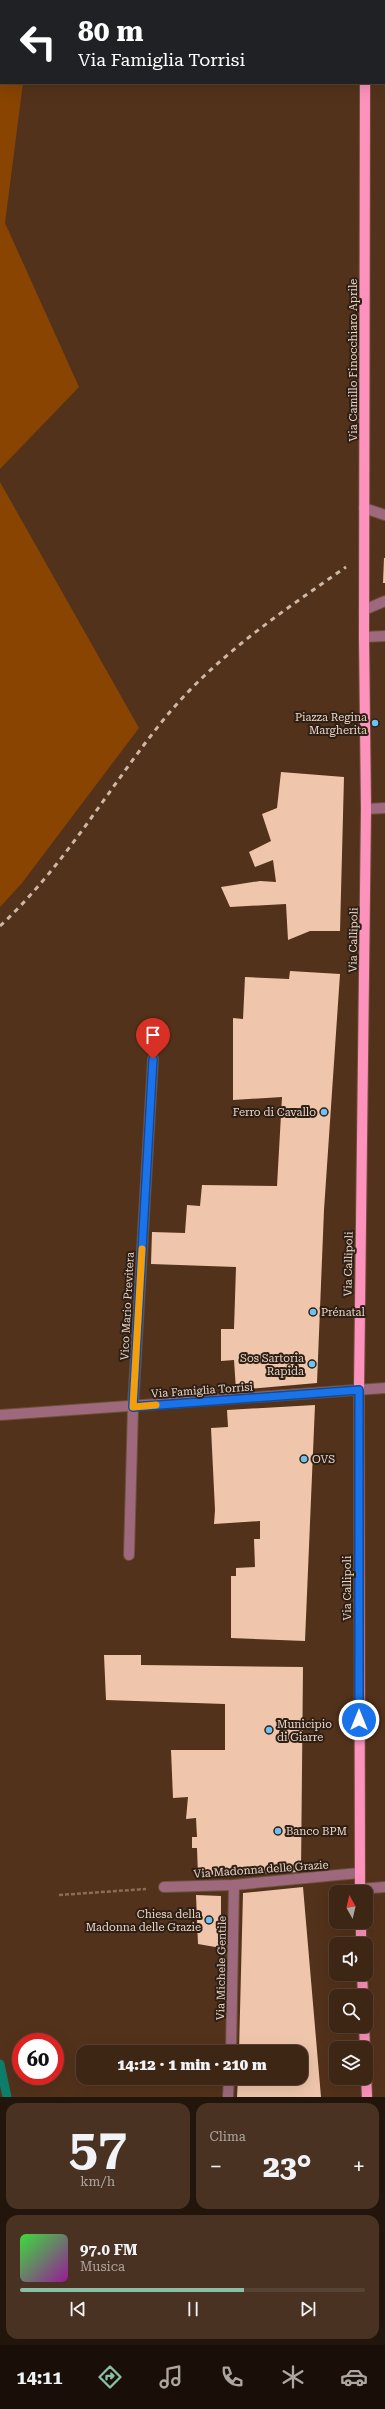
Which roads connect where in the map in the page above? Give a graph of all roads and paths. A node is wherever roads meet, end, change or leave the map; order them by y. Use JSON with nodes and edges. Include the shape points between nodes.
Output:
{"nodes":[{"id":1,"x":365,"y":84,"type":"edge"},
{"id":2,"x":364,"y":508,"type":"junction"},
{"id":3,"x":385,"y":515,"type":"edge"},
{"id":4,"x":385,"y":601,"type":"edge"},
{"id":5,"x":364,"y":610,"type":"junction"},
{"id":6,"x":385,"y":636,"type":"edge"},
{"id":7,"x":364,"y":637,"type":"junction"},
{"id":8,"x":385,"y":808,"type":"edge"},
{"id":9,"x":366,"y":809,"type":"junction"},
{"id":10,"x":153,"y":1059,"type":"dead end"},
{"id":11,"x":385,"y":1388,"type":"edge"},
{"id":12,"x":359,"y":1390,"type":"junction"},
{"id":13,"x":133,"y":1407,"type":"junction"},
{"id":14,"x":0,"y":1415,"type":"edge"},
{"id":15,"x":129,"y":1555,"type":"dead end"},
{"id":16,"x":359,"y":1873,"type":"junction"},
{"id":17,"x":234,"y":1884,"type":"junction"},
{"id":18,"x":360,"y":1885,"type":"edge"},
{"id":19,"x":385,"y":1887,"type":"edge"},
{"id":20,"x":164,"y":1888,"type":"joint"},
{"id":21,"x":373,"y":1889,"type":"edge"},
{"id":22,"x":59,"y":1895,"type":"dead end"},
{"id":23,"x":231,"y":2045,"type":"edge"},
{"id":24,"x":229,"y":2085,"type":"edge"},
{"id":25,"x":366,"y":2085,"type":"edge"},
{"id":26,"x":228,"y":2097,"type":"edge"},
{"id":27,"x":367,"y":2097,"type":"edge"}],
"edges":[{"from":1,"to":2,"type":"main road","name":"Via Camillo Finocchiaro Aprile"},
{"from":2,"to":3,"type":"street"},
{"from":2,"to":5,"type":"main road","name":"Via Camillo Finocchiaro Aprile"},
{"from":4,"to":5,"type":"street"},
{"from":5,"to":7,"type":"main road","name":"Via Camillo Finocchiaro Aprile"},
{"from":6,"to":7,"type":"street"},
{"from":7,"to":9,"type":"main road","name":"Via Callipoli"},
{"from":8,"to":9,"type":"street"},
{"from":9,"to":12,"type":"main road","name":"Via Callipoli"},
{"from":10,"to":13,"type":"street","name":"Vico Mario Previtera"},
{"from":11,"to":12,"type":"street","name":"Via Famiglia Torrisi"},
{"from":12,"to":13,"type":"street","name":"Via Famiglia Torrisi"},
{"from":12,"to":16,"type":"main road","name":"Via Callipoli"},
{"from":13,"to":14,"type":"street","name":"Via Famiglia Torrisi"},
{"from":13,"to":15,"type":"street","name":"Vico Mario Previtera"},
{"from":16,"to":17,"type":"street","name":"Via Madonna delle Grazie"},
{"from":16,"to":18,"type":"main road","name":"Via Callipoli"},
{"from":17,"to":20,"type":"street","name":"Via Madonna delle Grazie"},
{"from":17,"to":23,"type":"street","name":"Via Michele Gentile"},
{"from":19,"to":21,"type":"street"},
{"from":20,"to":22,"type":"path"},
{"from":24,"to":26,"type":"street"},
{"from":25,"to":27,"type":"main road"}]}
